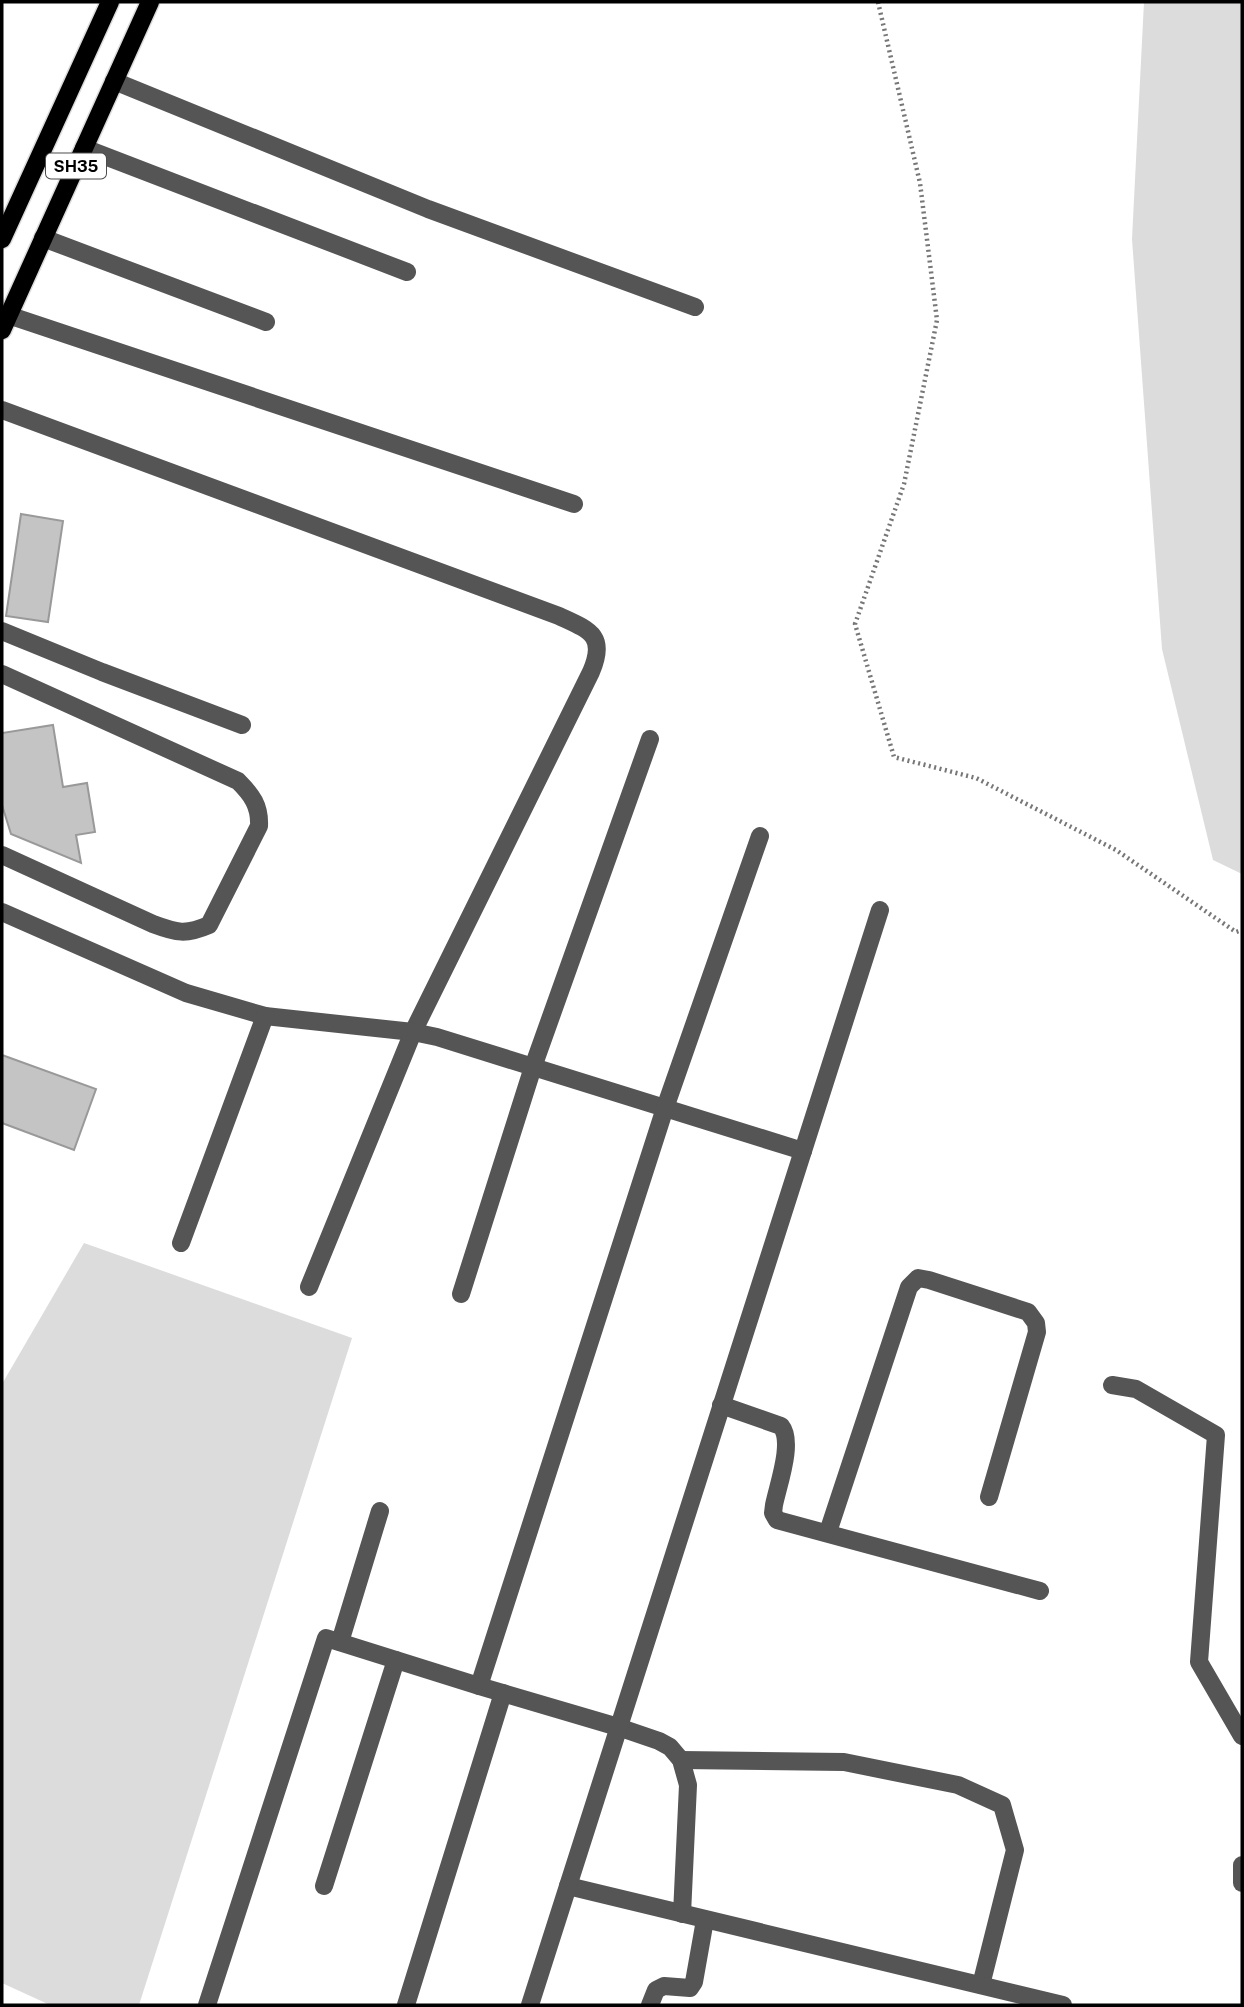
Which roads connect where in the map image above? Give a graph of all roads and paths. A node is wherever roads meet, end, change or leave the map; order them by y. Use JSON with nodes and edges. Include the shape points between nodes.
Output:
{"nodes":[{"id":1,"x":110,"y":2,"type":"edge"},
{"id":2,"x":150,"y":2,"type":"edge"},
{"id":3,"x":877,"y":2,"type":"edge"},
{"id":4,"x":114,"y":81,"type":"junction"},
{"id":5,"x":84,"y":148,"type":"junction"},
{"id":6,"x":43,"y":238,"type":"junction"},
{"id":7,"x":2,"y":239,"type":"edge"},
{"id":8,"x":407,"y":272,"type":"dead end"},
{"id":9,"x":695,"y":307,"type":"dead end"},
{"id":10,"x":5,"y":322,"type":"edge"},
{"id":11,"x":265,"y":322,"type":"dead end"},
{"id":12,"x":2,"y":410,"type":"edge"},
{"id":13,"x":574,"y":503,"type":"dead end"},
{"id":14,"x":2,"y":631,"type":"edge"},
{"id":15,"x":2,"y":674,"type":"edge"},
{"id":16,"x":242,"y":725,"type":"dead end"},
{"id":17,"x":650,"y":739,"type":"dead end"},
{"id":18,"x":760,"y":836,"type":"dead end"},
{"id":19,"x":2,"y":855,"type":"edge"},
{"id":20,"x":880,"y":910,"type":"dead end"},
{"id":21,"x":2,"y":912,"type":"edge"},
{"id":22,"x":1242,"y":930,"type":"edge"},
{"id":23,"x":265,"y":1016,"type":"junction"},
{"id":24,"x":414,"y":1032,"type":"junction"},
{"id":25,"x":533,"y":1067,"type":"junction"},
{"id":26,"x":665,"y":1108,"type":"junction"},
{"id":27,"x":803,"y":1151,"type":"junction"},
{"id":28,"x":181,"y":1242,"type":"dead end"},
{"id":29,"x":309,"y":1287,"type":"dead end"},
{"id":30,"x":461,"y":1294,"type":"dead end"},
{"id":31,"x":1112,"y":1385,"type":"dead end"},
{"id":32,"x":721,"y":1405,"type":"junction"},
{"id":33,"x":989,"y":1497,"type":"dead end"},
{"id":34,"x":380,"y":1511,"type":"dead end"},
{"id":35,"x":828,"y":1532,"type":"junction"},
{"id":36,"x":1040,"y":1591,"type":"dead end"},
{"id":37,"x":340,"y":1642,"type":"junction"},
{"id":38,"x":396,"y":1660,"type":"junction"},
{"id":39,"x":479,"y":1686,"type":"junction"},
{"id":40,"x":503,"y":1693,"type":"junction"},
{"id":41,"x":618,"y":1727,"type":"junction"},
{"id":42,"x":1242,"y":1737,"type":"edge"},
{"id":43,"x":681,"y":1760,"type":"junction"},
{"id":44,"x":1242,"y":1865,"type":"edge"},
{"id":45,"x":1242,"y":1883,"type":"edge"},
{"id":46,"x":324,"y":1886,"type":"dead end"},
{"id":47,"x":568,"y":1886,"type":"junction"},
{"id":48,"x":682,"y":1914,"type":"junction"},
{"id":49,"x":705,"y":1920,"type":"junction"},
{"id":50,"x":981,"y":1985,"type":"junction"},
{"id":51,"x":208,"y":2005,"type":"edge"},
{"id":52,"x":406,"y":2005,"type":"edge"},
{"id":53,"x":530,"y":2005,"type":"edge"},
{"id":54,"x":650,"y":2005,"type":"edge"},
{"id":55,"x":1057,"y":2005,"type":"edge"}],
"edges":[{"from":1,"to":7,"type":"main road"},
{"from":2,"to":4,"type":"main road","number":"SH35"},
{"from":3,"to":22,"type":"path","via":[[920,183],[937,320],[904,484],[855,624],[894,757],[976,778],[1116,850],[1236,932]]},
{"from":4,"to":5,"type":"main road","number":"SH35"},
{"from":4,"to":9,"type":"street","via":[[428,209]]},
{"from":5,"to":6,"type":"main road","number":"SH35"},
{"from":5,"to":8,"type":"street"},
{"from":6,"to":10,"type":"main road","number":"SH35"},
{"from":6,"to":11,"type":"street"},
{"from":10,"to":13,"type":"street"},
{"from":12,"to":24,"type":"street","via":[[559,616],[596,638],[598,649],[591,672]]},
{"from":14,"to":16,"type":"street"},
{"from":15,"to":19,"type":"street","via":[[238,781],[254,799],[259,826],[209,925],[193,931],[175,932],[153,924]]},
{"from":17,"to":25,"type":"street"},
{"from":18,"to":26,"type":"street"},
{"from":20,"to":27,"type":"street"},
{"from":21,"to":23,"type":"street","via":[[186,993]]},
{"from":23,"to":24,"type":"street"},
{"from":23,"to":28,"type":"street"},
{"from":24,"to":25,"type":"street"},
{"from":24,"to":29,"type":"street"},
{"from":25,"to":26,"type":"street"},
{"from":25,"to":30,"type":"street"},
{"from":26,"to":27,"type":"street"},
{"from":26,"to":39,"type":"street"},
{"from":27,"to":32,"type":"street"},
{"from":31,"to":42,"type":"street","via":[[1136,1389],[1216,1434],[1199,1662]]},
{"from":32,"to":35,"type":"street","via":[[781,1426],[788,1443],[773,1513],[777,1520]]},
{"from":32,"to":41,"type":"street"},
{"from":33,"to":35,"type":"street","via":[[1036,1323],[1028,1312],[918,1279],[909,1287]]},
{"from":34,"to":37,"type":"street"},
{"from":35,"to":36,"type":"street"},
{"from":37,"to":38,"type":"street"},
{"from":37,"to":51,"type":"street","via":[[326,1638]]},
{"from":38,"to":39,"type":"street"},
{"from":38,"to":46,"type":"street"},
{"from":39,"to":40,"type":"street"},
{"from":40,"to":41,"type":"street"},
{"from":40,"to":52,"type":"street"},
{"from":41,"to":43,"type":"street","via":[[659,1741]]},
{"from":41,"to":47,"type":"street"},
{"from":43,"to":48,"type":"street","via":[[688,1785]]},
{"from":43,"to":50,"type":"street","via":[[844,1762],[958,1785],[1002,1805],[1015,1850]]},
{"from":44,"to":45,"type":"street"},
{"from":47,"to":48,"type":"street"},
{"from":47,"to":53,"type":"street"},
{"from":48,"to":49,"type":"street"},
{"from":49,"to":50,"type":"street"},
{"from":49,"to":54,"type":"street","via":[[694,1982],[690,1988],[664,1986],[656,1990]]},
{"from":50,"to":55,"type":"street"}]}
